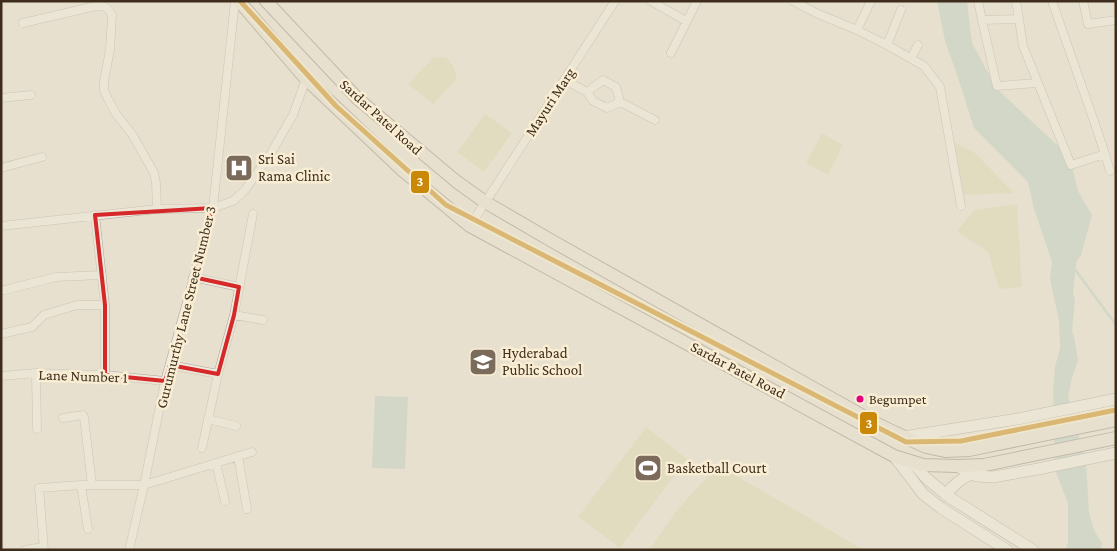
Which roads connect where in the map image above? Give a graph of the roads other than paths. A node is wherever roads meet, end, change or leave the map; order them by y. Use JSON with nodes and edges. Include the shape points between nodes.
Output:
{"nodes":[{"id":1,"x":237,"y":1,"type":"edge"},
{"id":2,"x":266,"y":1,"type":"edge"},
{"id":3,"x":615,"y":1,"type":"edge"},
{"id":4,"x":651,"y":1,"type":"edge"},
{"id":5,"x":698,"y":1,"type":"edge"},
{"id":6,"x":793,"y":1,"type":"edge"},
{"id":7,"x":814,"y":1,"type":"edge"},
{"id":8,"x":871,"y":1,"type":"edge"},
{"id":9,"x":978,"y":1,"type":"edge"},
{"id":10,"x":1016,"y":1,"type":"edge"},
{"id":11,"x":1052,"y":1,"type":"edge"},
{"id":12,"x":1083,"y":1,"type":"edge"},
{"id":13,"x":811,"y":9,"type":"junction"},
{"id":14,"x":901,"y":10,"type":"dead end"},
{"id":15,"x":1019,"y":19,"type":"junction"},
{"id":16,"x":982,"y":20,"type":"junction"},
{"id":17,"x":1116,"y":20,"type":"edge"},
{"id":18,"x":686,"y":21,"type":"junction"},
{"id":19,"x":23,"y":23,"type":"dead end"},
{"id":20,"x":857,"y":30,"type":"junction"},
{"id":21,"x":887,"y":45,"type":"junction"},
{"id":22,"x":918,"y":45,"type":"dead end"},
{"id":23,"x":670,"y":53,"type":"dead end"},
{"id":24,"x":911,"y":58,"type":"junction"},
{"id":25,"x":306,"y":79,"type":"junction"},
{"id":26,"x":565,"y":80,"type":"junction"},
{"id":27,"x":1038,"y":83,"type":"junction"},
{"id":28,"x":587,"y":92,"type":"junction"},
{"id":29,"x":31,"y":95,"type":"dead end"},
{"id":30,"x":1,"y":98,"type":"edge"},
{"id":31,"x":620,"y":102,"type":"junction"},
{"id":32,"x":654,"y":120,"type":"dead end"},
{"id":33,"x":1105,"y":154,"type":"junction"},
{"id":34,"x":42,"y":157,"type":"dead end"},
{"id":35,"x":1,"y":168,"type":"edge"},
{"id":36,"x":1110,"y":171,"type":"dead end"},
{"id":37,"x":485,"y":202,"type":"junction"},
{"id":38,"x":961,"y":206,"type":"dead end"},
{"id":39,"x":213,"y":208,"type":"junction"},
{"id":40,"x":157,"y":209,"type":"junction"},
{"id":41,"x":253,"y":214,"type":"dead end"},
{"id":42,"x":95,"y":215,"type":"junction"},
{"id":43,"x":1,"y":226,"type":"edge"},
{"id":44,"x":470,"y":226,"type":"junction"},
{"id":45,"x":102,"y":275,"type":"junction"},
{"id":46,"x":194,"y":277,"type":"junction"},
{"id":47,"x":239,"y":286,"type":"junction"},
{"id":48,"x":1,"y":291,"type":"edge"},
{"id":49,"x":106,"y":305,"type":"junction"},
{"id":50,"x":234,"y":315,"type":"junction"},
{"id":51,"x":263,"y":320,"type":"dead end"},
{"id":52,"x":1,"y":334,"type":"edge"},
{"id":53,"x":170,"y":365,"type":"junction"},
{"id":54,"x":36,"y":373,"type":"junction"},
{"id":55,"x":218,"y":374,"type":"junction"},
{"id":56,"x":105,"y":375,"type":"junction"},
{"id":57,"x":1,"y":376,"type":"edge"},
{"id":58,"x":165,"y":382,"type":"junction"},
{"id":59,"x":1116,"y":399,"type":"edge"},
{"id":60,"x":63,"y":418,"type":"dead end"},
{"id":61,"x":208,"y":419,"type":"junction"},
{"id":62,"x":1116,"y":420,"type":"edge"},
{"id":63,"x":236,"y":426,"type":"dead end"},
{"id":64,"x":37,"y":429,"type":"dead end"},
{"id":65,"x":903,"y":437,"type":"junction"},
{"id":66,"x":1116,"y":438,"type":"edge"},
{"id":67,"x":202,"y":448,"type":"dead end"},
{"id":68,"x":252,"y":452,"type":"dead end"},
{"id":69,"x":1116,"y":453,"type":"edge"},
{"id":70,"x":238,"y":456,"type":"junction"},
{"id":71,"x":894,"y":456,"type":"junction"},
{"id":72,"x":912,"y":462,"type":"junction"},
{"id":73,"x":216,"y":463,"type":"junction"},
{"id":74,"x":957,"y":466,"type":"junction"},
{"id":75,"x":971,"y":474,"type":"junction"},
{"id":76,"x":81,"y":485,"type":"junction"},
{"id":77,"x":92,"y":485,"type":"junction"},
{"id":78,"x":144,"y":485,"type":"junction"},
{"id":79,"x":947,"y":496,"type":"junction"},
{"id":80,"x":225,"y":501,"type":"dead end"},
{"id":81,"x":247,"y":509,"type":"dead end"},
{"id":82,"x":88,"y":529,"type":"dead end"},
{"id":83,"x":43,"y":548,"type":"edge"},
{"id":84,"x":25,"y":550,"type":"edge"},
{"id":85,"x":129,"y":550,"type":"edge"},
{"id":86,"x":1007,"y":550,"type":"edge"},
{"id":87,"x":1033,"y":550,"type":"edge"}],
"edges":[{"from":1,"to":25,"type":"main road","name":"Sardar Patel Road"},
{"from":1,"to":39,"type":"street","name":"Gurumurthy Lane Street Number 3"},
{"from":2,"to":37,"type":"main road","name":"Sardar Patel Road","via":[[358,99]]},
{"from":3,"to":26,"type":"street","name":"Mayuri Marg"},
{"from":4,"to":18,"type":"street"},
{"from":5,"to":18,"type":"street"},
{"from":6,"to":13,"type":"street"},
{"from":7,"to":13,"type":"street"},
{"from":8,"to":20,"type":"street"},
{"from":9,"to":16,"type":"street"},
{"from":10,"to":15,"type":"street"},
{"from":11,"to":33,"type":"street"},
{"from":12,"to":17,"type":"street","via":[[1088,24]]},
{"from":13,"to":20,"type":"street"},
{"from":14,"to":21,"type":"street"},
{"from":15,"to":16,"type":"street"},
{"from":15,"to":27,"type":"street","via":[[1023,46]]},
{"from":16,"to":27,"type":"street","via":[[997,86]]},
{"from":18,"to":23,"type":"street"},
{"from":19,"to":40,"type":"street","via":[[96,6],[108,9],[112,15],[104,90],[154,173]]},
{"from":20,"to":21,"type":"street"},
{"from":21,"to":24,"type":"street"},
{"from":22,"to":24,"type":"street"},
{"from":24,"to":38,"type":"street","via":[[924,66],[940,87]]},
{"from":25,"to":39,"type":"street","via":[[293,115],[245,190],[233,201]]},
{"from":25,"to":44,"type":"main road","name":"Sardar Patel Road","via":[[401,169]]},
{"from":26,"to":28,"type":"street"},
{"from":26,"to":37,"type":"street","name":"Mayuri Marg"},
{"from":27,"to":33,"type":"street","via":[[1071,165]]},
{"from":28,"to":31,"type":"street","via":[[593,101],[606,108]]},
{"from":28,"to":31,"type":"street","via":[[603,80],[616,87]]},
{"from":29,"to":30,"type":"street"},
{"from":31,"to":32,"type":"street"},
{"from":33,"to":36,"type":"street"},
{"from":34,"to":35,"type":"street"},
{"from":37,"to":44,"type":"street","name":"Mayuri Marg"},
{"from":37,"to":65,"type":"main road","name":"Sardar Patel Road"},
{"from":39,"to":40,"type":"street"},
{"from":39,"to":46,"type":"street","name":"Gurumurthy Lane Street Number 3"},
{"from":40,"to":42,"type":"street"},
{"from":41,"to":47,"type":"street"},
{"from":42,"to":43,"type":"street"},
{"from":42,"to":45,"type":"street"},
{"from":44,"to":71,"type":"main road","name":"Sardar Patel Road"},
{"from":45,"to":48,"type":"street","via":[[56,278]]},
{"from":45,"to":49,"type":"street"},
{"from":46,"to":47,"type":"street"},
{"from":46,"to":53,"type":"street","name":"Gurumurthy Lane Street Number 3"},
{"from":47,"to":50,"type":"street"},
{"from":49,"to":52,"type":"street","via":[[78,305],[44,316],[32,327]]},
{"from":49,"to":56,"type":"street"},
{"from":50,"to":51,"type":"street"},
{"from":50,"to":55,"type":"street"},
{"from":53,"to":55,"type":"street"},
{"from":53,"to":58,"type":"street","name":"Gurumurthy Lane Street Number 3"},
{"from":54,"to":56,"type":"street","name":"Lane Number 1"},
{"from":54,"to":57,"type":"street","name":"Lane Number 1"},
{"from":54,"to":64,"type":"street"},
{"from":55,"to":61,"type":"street"},
{"from":56,"to":58,"type":"street","name":"Lane Number 1"},
{"from":58,"to":78,"type":"street","name":"Gurumurthy Lane Street Number 3"},
{"from":59,"to":65,"type":"street"},
{"from":60,"to":77,"type":"street","via":[[84,417]]},
{"from":61,"to":63,"type":"street"},
{"from":61,"to":67,"type":"street"},
{"from":62,"to":65,"type":"main road","name":"Sardar Patel Road","via":[[969,450],[945,451]]},
{"from":66,"to":74,"type":"main road","name":"Sardar Patel Road","via":[[984,465]]},
{"from":68,"to":70,"type":"street"},
{"from":69,"to":75,"type":"street","via":[[993,477]]},
{"from":70,"to":73,"type":"street"},
{"from":70,"to":81,"type":"street"},
{"from":71,"to":72,"type":"main road","name":"Sardar Patel Road"},
{"from":71,"to":86,"type":"street","via":[[923,494]]},
{"from":72,"to":74,"type":"main road","name":"Sardar Patel Road"},
{"from":72,"to":79,"type":"street"},
{"from":73,"to":78,"type":"street"},
{"from":73,"to":80,"type":"street"},
{"from":74,"to":75,"type":"street"},
{"from":75,"to":79,"type":"street","via":[[952,486]]},
{"from":76,"to":77,"type":"street"},
{"from":76,"to":82,"type":"street"},
{"from":76,"to":83,"type":"street","via":[[39,488]]},
{"from":77,"to":78,"type":"street"},
{"from":78,"to":85,"type":"street","name":"Gurumurthy Lane Street Number 3"},
{"from":79,"to":87,"type":"street"},
{"from":83,"to":84,"type":"street"}]}
